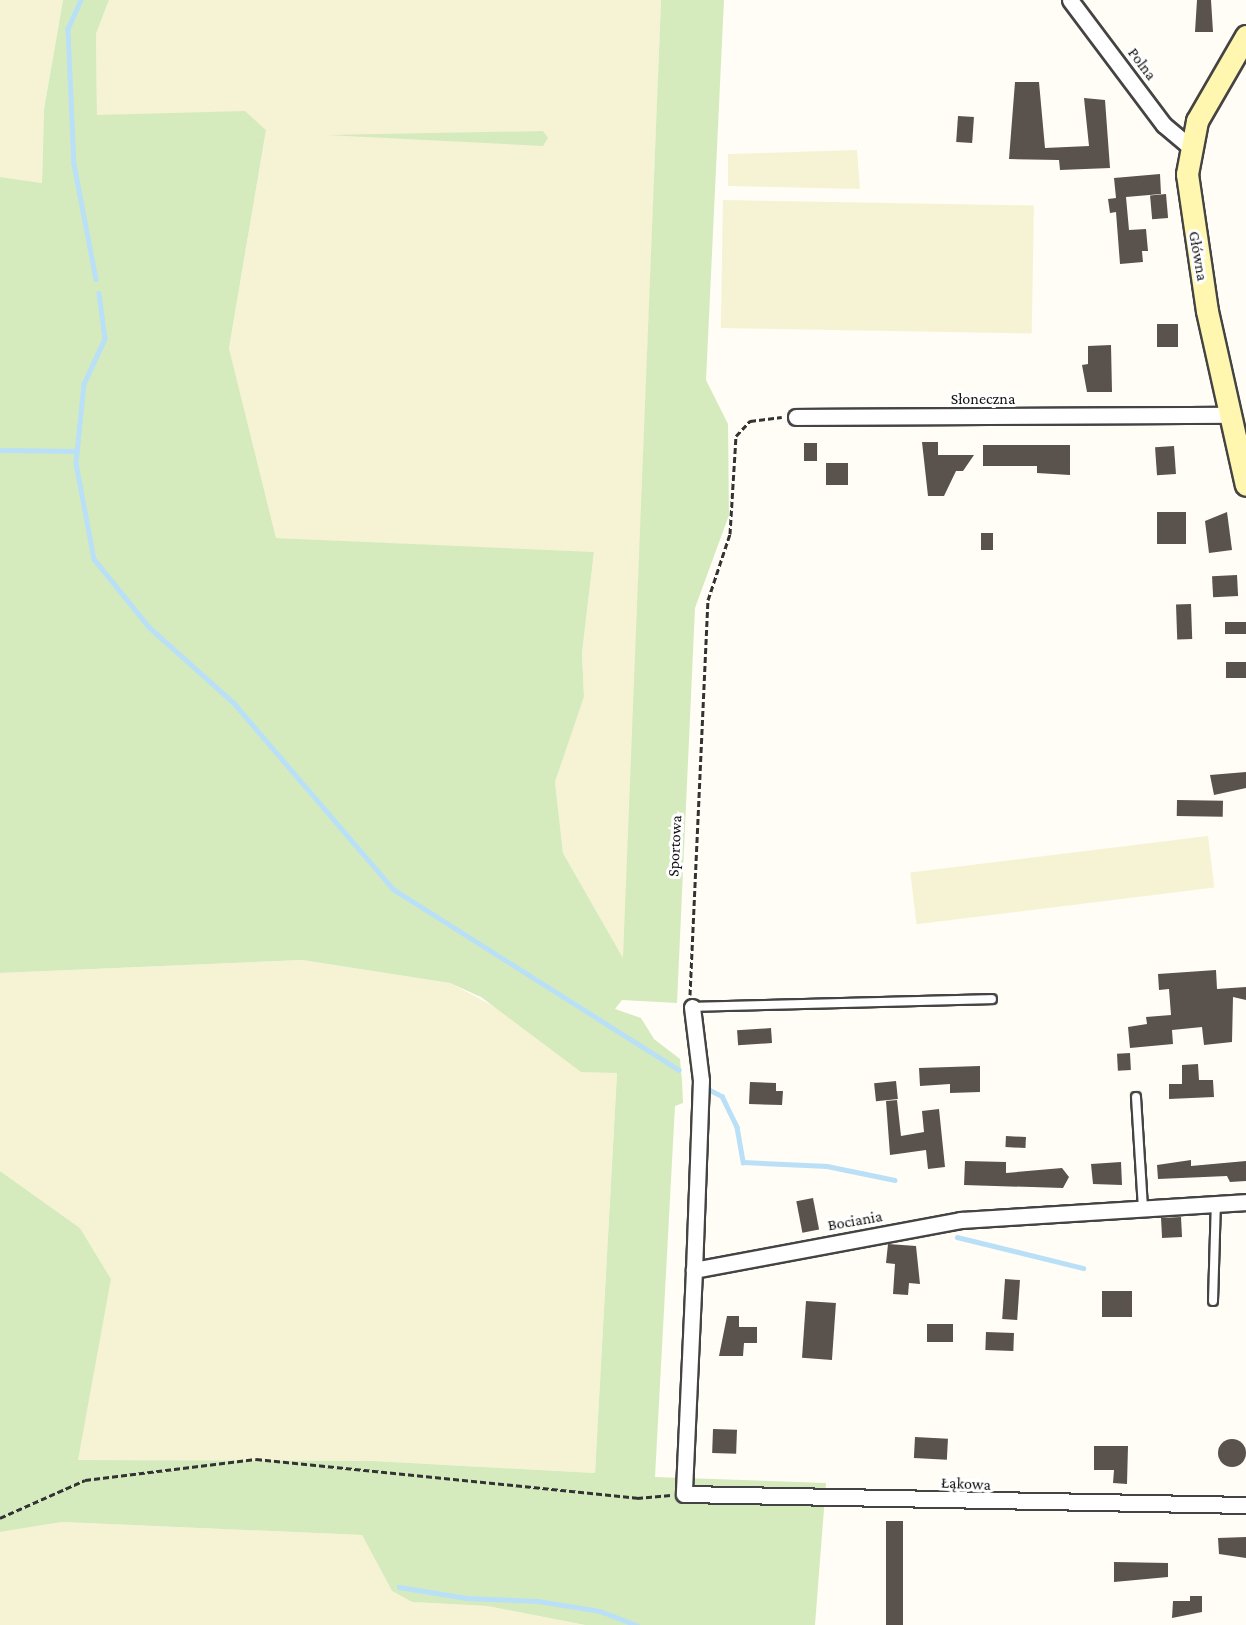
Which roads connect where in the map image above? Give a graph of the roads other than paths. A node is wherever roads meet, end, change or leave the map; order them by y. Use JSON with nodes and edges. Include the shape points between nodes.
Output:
{"nodes":[{"id":1,"x":1070,"y":0,"type":"edge"},
{"id":2,"x":1246,"y":36,"type":"edge"},
{"id":3,"x":1190,"y":146,"type":"junction"},
{"id":4,"x":1229,"y":415,"type":"junction"},
{"id":5,"x":796,"y":417,"type":"road end"},
{"id":6,"x":1246,"y":485,"type":"edge"},
{"id":7,"x":992,"y":999,"type":"dead end"},
{"id":8,"x":692,"y":1007,"type":"joint"},
{"id":9,"x":1136,"y":1097,"type":"dead end"},
{"id":10,"x":1216,"y":1201,"type":"junction"},
{"id":11,"x":1246,"y":1202,"type":"edge"},
{"id":12,"x":1143,"y":1209,"type":"junction"},
{"id":13,"x":694,"y":1270,"type":"junction"},
{"id":14,"x":1212,"y":1301,"type":"dead end"},
{"id":15,"x":1246,"y":1505,"type":"edge"}],
"edges":[{"from":1,"to":3,"type":"street","name":"Polna","via":[[1164,125]]},
{"from":2,"to":3,"type":"street","name":"Główna","via":[[1197,121]]},
{"from":3,"to":4,"type":"street","name":"Główna","via":[[1190,207]]},
{"from":4,"to":5,"type":"street","name":"Słoneczna"},
{"from":4,"to":6,"type":"street","name":"Główna"},
{"from":7,"to":8,"type":"lane"},
{"from":8,"to":13,"type":"street","via":[[700,1080]]},
{"from":9,"to":12,"type":"lane"},
{"from":10,"to":11,"type":"street","name":"Bociania"},
{"from":10,"to":12,"type":"street","name":"Bociania"},
{"from":10,"to":14,"type":"lane"},
{"from":12,"to":13,"type":"street","name":"Bociania","via":[[961,1220]]},
{"from":13,"to":15,"type":"street","name":"Łąkowa","via":[[684,1494]]}]}
